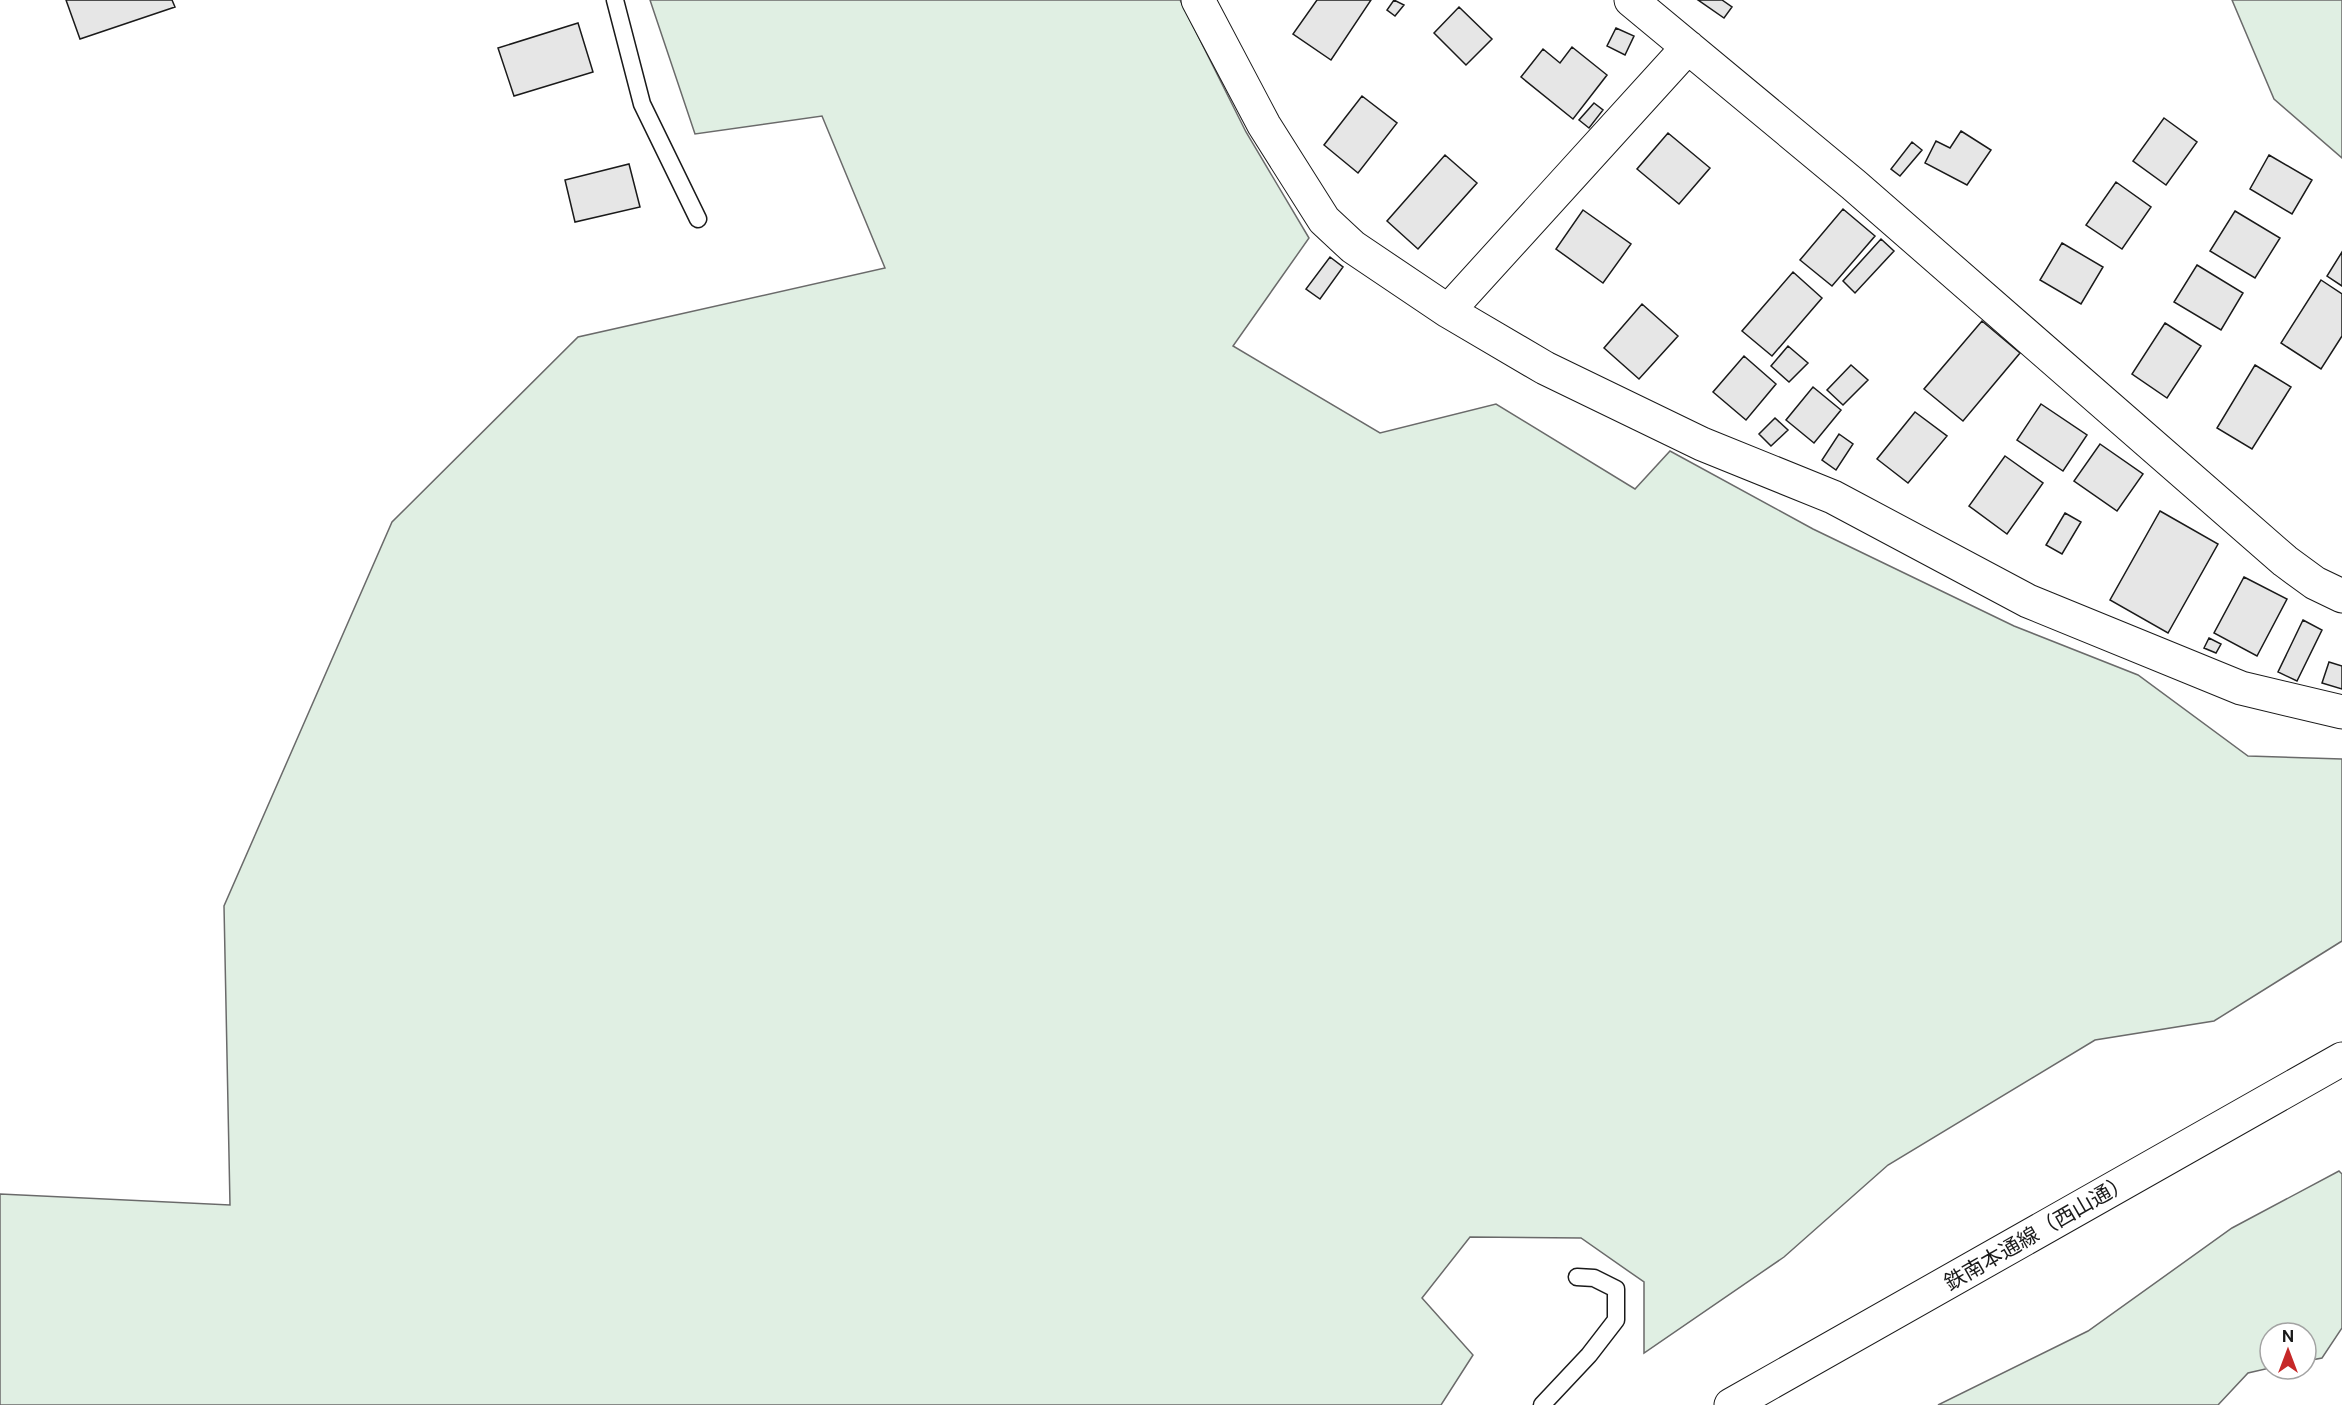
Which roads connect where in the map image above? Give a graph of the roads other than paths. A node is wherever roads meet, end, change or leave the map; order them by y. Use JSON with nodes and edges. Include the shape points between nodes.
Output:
{"nodes":[{"id":1,"x":615,"y":0,"type":"edge"},
{"id":2,"x":1198,"y":0,"type":"edge"},
{"id":3,"x":1631,"y":0,"type":"edge"},
{"id":4,"x":1688,"y":47,"type":"junction"},
{"id":5,"x":698,"y":219,"type":"dead end"},
{"id":6,"x":1448,"y":311,"type":"junction"},
{"id":7,"x":2342,"y":596,"type":"edge"},
{"id":8,"x":2342,"y":712,"type":"edge"},
{"id":9,"x":2342,"y":1059,"type":"edge"},
{"id":10,"x":1576,"y":1277,"type":"dead end"},
{"id":11,"x":1542,"y":1405,"type":"edge"},
{"id":12,"x":1731,"y":1405,"type":"edge"}],
"edges":[{"from":1,"to":5,"type":"lane","via":[[642,104]]},
{"from":2,"to":6,"type":"street","via":[[1264,125],[1324,220],[1353,247]]},
{"from":3,"to":4,"type":"street"},
{"from":4,"to":6,"type":"street"},
{"from":4,"to":7,"type":"street","via":[[1854,185],[2285,561],[2315,583]]},
{"from":6,"to":8,"type":"street","via":[[1545,368],[1702,444],[1833,497],[2028,601],[2241,688]]},
{"from":9,"to":12,"type":"street","name":"鉄南本通線（西山通）"},
{"from":10,"to":11,"type":"lane","via":[[1594,1278],[1616,1288],[1616,1320]]}]}
